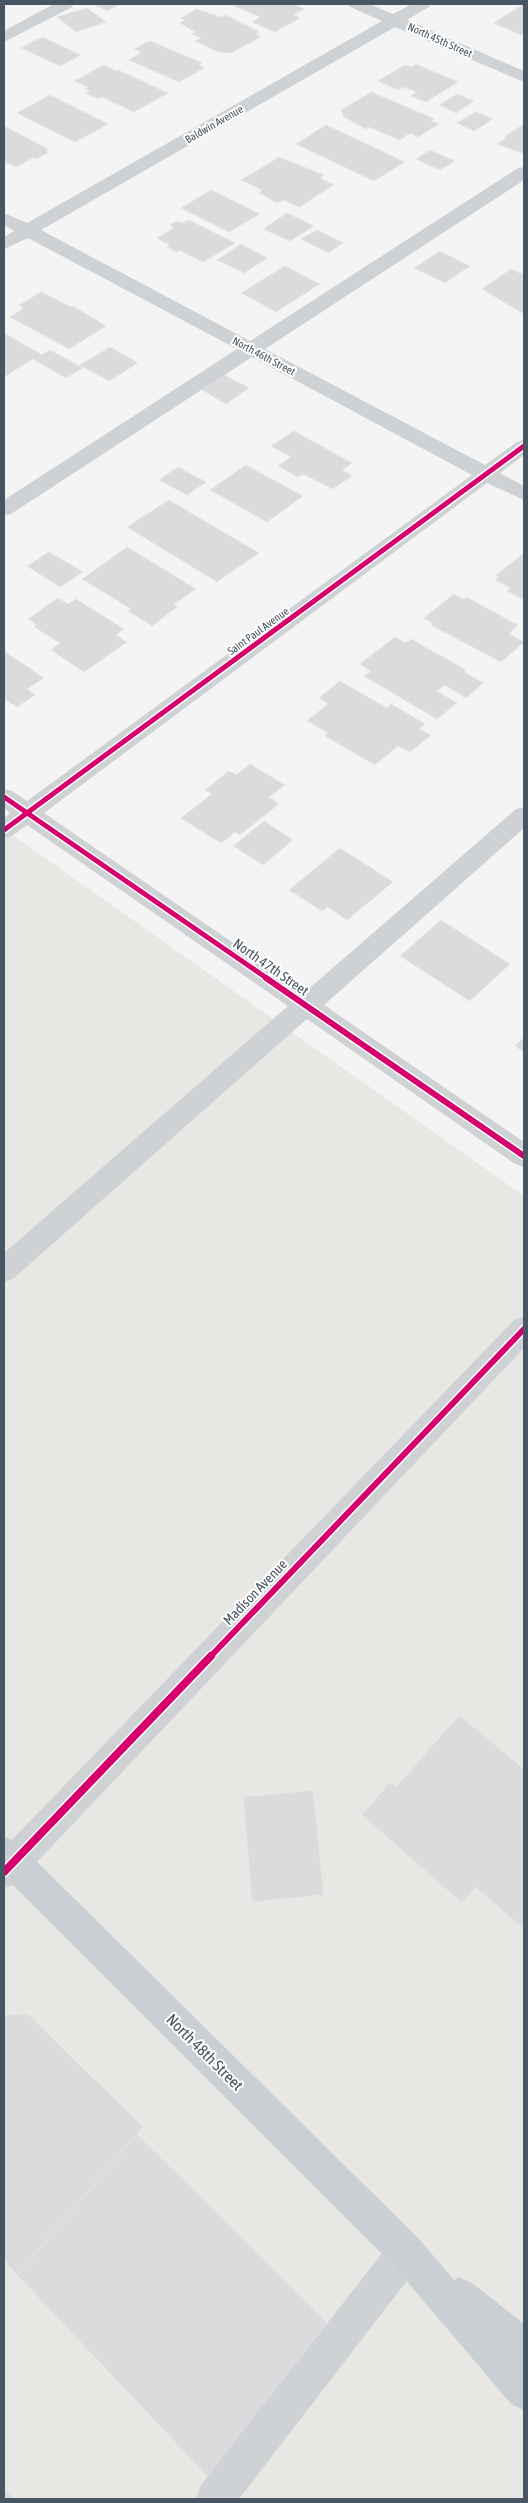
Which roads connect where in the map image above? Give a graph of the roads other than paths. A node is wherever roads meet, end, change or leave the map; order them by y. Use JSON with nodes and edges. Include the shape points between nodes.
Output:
{"nodes":[{"id":1,"x":66,"y":4,"type":"edge"},
{"id":2,"x":356,"y":4,"type":"edge"},
{"id":3,"x":424,"y":4,"type":"edge"},
{"id":4,"x":394,"y":20,"type":"junction"},
{"id":5,"x":4,"y":37,"type":"edge"},
{"id":6,"x":524,"y":77,"type":"edge"},
{"id":7,"x":524,"y":172,"type":"edge"},
{"id":8,"x":4,"y":218,"type":"edge"},
{"id":9,"x":27,"y":230,"type":"junction"},
{"id":10,"x":4,"y":244,"type":"edge"},
{"id":11,"x":252,"y":349,"type":"junction"},
{"id":12,"x":524,"y":446,"type":"edge"},
{"id":13,"x":487,"y":474,"type":"junction"},
{"id":14,"x":524,"y":494,"type":"edge"},
{"id":15,"x":4,"y":509,"type":"edge"},
{"id":16,"x":4,"y":797,"type":"edge"},
{"id":17,"x":27,"y":813,"type":"junction"},
{"id":18,"x":524,"y":815,"type":"edge"},
{"id":19,"x":4,"y":830,"type":"edge"},
{"id":20,"x":306,"y":1006,"type":"junction"},
{"id":21,"x":524,"y":1156,"type":"edge"},
{"id":22,"x":4,"y":1270,"type":"edge"},
{"id":23,"x":524,"y":1329,"type":"edge"},
{"id":24,"x":7,"y":1863,"type":"edge"},
{"id":25,"x":406,"y":2252,"type":"junction"},
{"id":26,"x":524,"y":2348,"type":"edge"},
{"id":27,"x":524,"y":2391,"type":"edge"},
{"id":28,"x":215,"y":2499,"type":"edge"}],
"edges":[{"from":1,"to":5,"type":"street"},
{"from":2,"to":4,"type":"street","name":"North 45th Street"},
{"from":3,"to":4,"type":"street","name":"Baldwin Avenue"},
{"from":4,"to":6,"type":"street","name":"North 45th Street"},
{"from":4,"to":9,"type":"street","name":"Baldwin Avenue"},
{"from":7,"to":11,"type":"street"},
{"from":8,"to":9,"type":"street","name":"North 46th Street"},
{"from":9,"to":10,"type":"street","name":"Baldwin Avenue"},
{"from":9,"to":11,"type":"street","name":"North 46th Street"},
{"from":11,"to":13,"type":"street","name":"North 46th Street"},
{"from":11,"to":15,"type":"street"},
{"from":12,"to":13,"type":"street","name":"Saint Paul Avenue"},
{"from":13,"to":14,"type":"street","name":"North 46th Street"},
{"from":13,"to":17,"type":"street","name":"Saint Paul Avenue"},
{"from":16,"to":17,"type":"street","name":"North 47th Street"},
{"from":17,"to":19,"type":"street","name":"Saint Paul Avenue"},
{"from":17,"to":20,"type":"street","name":"North 47th Street"},
{"from":18,"to":20,"type":"street"},
{"from":20,"to":21,"type":"street","name":"North 47th Street"},
{"from":20,"to":22,"type":"street"},
{"from":23,"to":24,"type":"street","name":"Madison Avenue"},
{"from":24,"to":25,"type":"main road","name":"North 48th Street"},
{"from":25,"to":26,"type":"main road","name":"North 48th Street"},
{"from":25,"to":27,"type":"main road","name":"North 48th Street"},
{"from":25,"to":28,"type":"street"}]}
